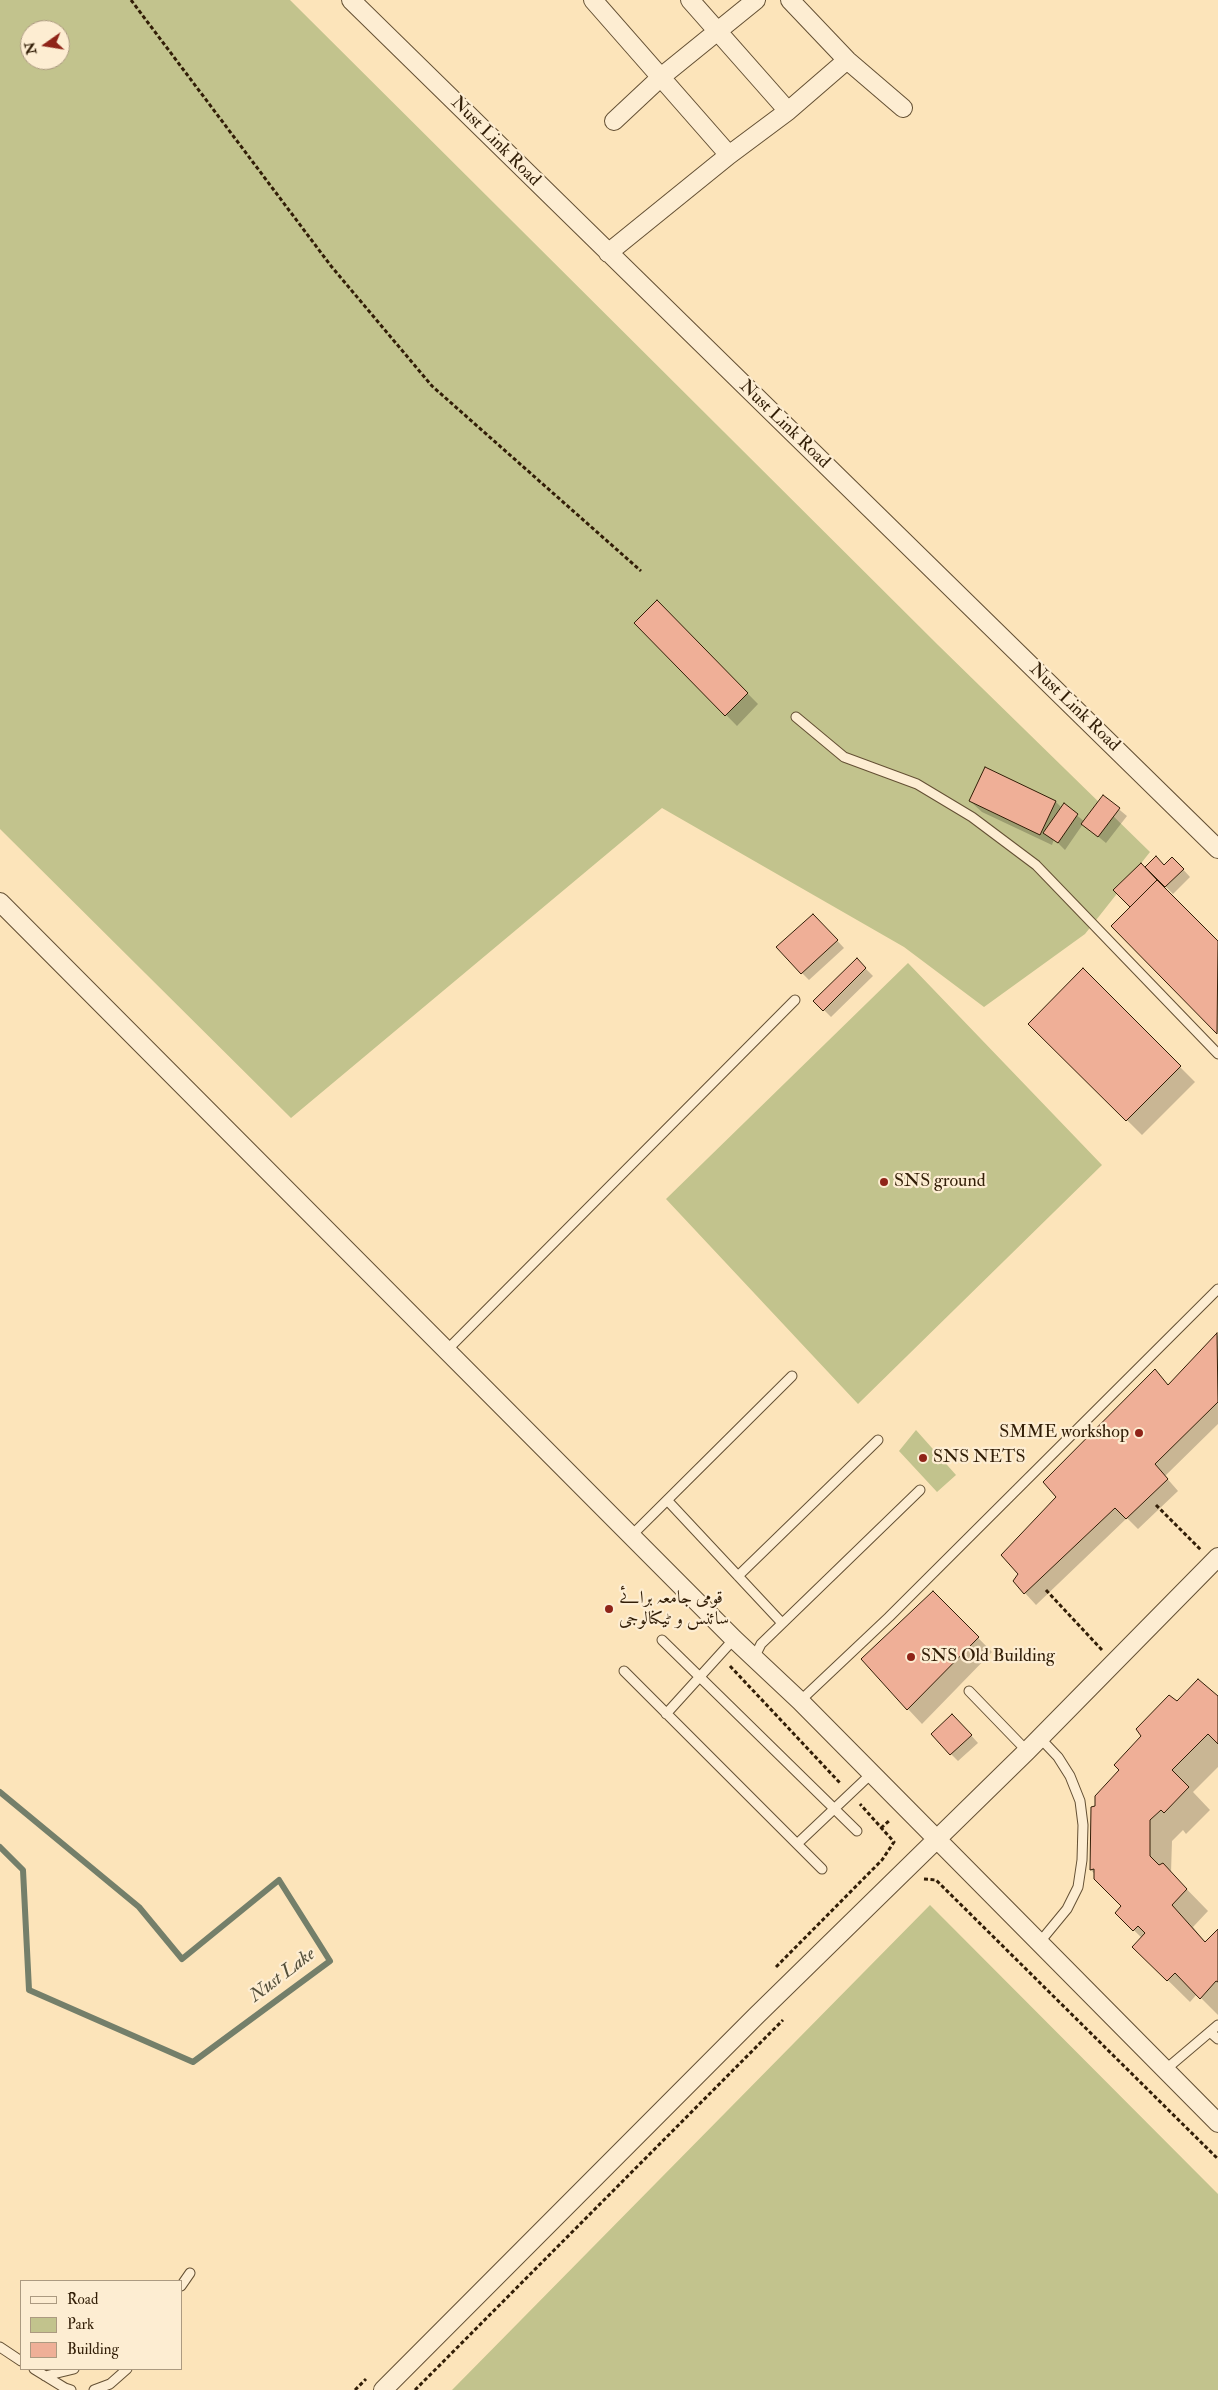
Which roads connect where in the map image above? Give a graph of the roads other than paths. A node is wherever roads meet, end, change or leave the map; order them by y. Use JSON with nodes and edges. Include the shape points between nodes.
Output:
{"nodes":[{"id":1,"x":351,"y":0,"type":"edge"},
{"id":2,"x":690,"y":0,"type":"edge"},
{"id":3,"x":756,"y":0,"type":"edge"},
{"id":4,"x":790,"y":0,"type":"edge"},
{"id":5,"x":596,"y":1,"type":"edge"},
{"id":6,"x":718,"y":32,"type":"junction"},
{"id":7,"x":847,"y":60,"type":"junction"},
{"id":8,"x":661,"y":77,"type":"junction"},
{"id":9,"x":902,"y":108,"type":"dead end"},
{"id":10,"x":788,"y":111,"type":"junction"},
{"id":11,"x":614,"y":122,"type":"dead end"},
{"id":12,"x":729,"y":155,"type":"junction"},
{"id":13,"x":608,"y":253,"type":"junction"},
{"id":14,"x":796,"y":717,"type":"dead end"},
{"id":15,"x":1218,"y":849,"type":"edge"},
{"id":16,"x":0,"y":902,"type":"edge"},
{"id":17,"x":795,"y":1000,"type":"dead end"},
{"id":18,"x":1218,"y":1054,"type":"edge"},
{"id":19,"x":1218,"y":1288,"type":"edge"},
{"id":20,"x":446,"y":1351,"type":"junction"},
{"id":21,"x":792,"y":1376,"type":"dead end"},
{"id":22,"x":878,"y":1440,"type":"dead end"},
{"id":23,"x":920,"y":1490,"type":"dead end"},
{"id":24,"x":667,"y":1500,"type":"junction"},
{"id":25,"x":631,"y":1536,"type":"junction"},
{"id":26,"x":1212,"y":1551,"type":"edge"},
{"id":27,"x":738,"y":1576,"type":"junction"},
{"id":28,"x":782,"y":1624,"type":"junction"},
{"id":29,"x":734,"y":1639,"type":"junction"},
{"id":30,"x":662,"y":1640,"type":"dead end"},
{"id":31,"x":754,"y":1658,"type":"junction"},
{"id":32,"x":624,"y":1671,"type":"dead end"},
{"id":33,"x":700,"y":1677,"type":"junction"},
{"id":34,"x":970,"y":1691,"type":"dead end"},
{"id":35,"x":800,"y":1701,"type":"junction"},
{"id":36,"x":666,"y":1714,"type":"junction"},
{"id":37,"x":1040,"y":1738,"type":"junction"},
{"id":38,"x":1027,"y":1751,"type":"junction"},
{"id":39,"x":870,"y":1774,"type":"junction"},
{"id":40,"x":834,"y":1809,"type":"junction"},
{"id":41,"x":856,"y":1831,"type":"dead end"},
{"id":42,"x":936,"y":1839,"type":"junction"},
{"id":43,"x":797,"y":1844,"type":"junction"},
{"id":44,"x":822,"y":1869,"type":"dead end"},
{"id":45,"x":1039,"y":1943,"type":"junction"},
{"id":46,"x":1218,"y":2025,"type":"edge"},
{"id":47,"x":1210,"y":2032,"type":"junction"},
{"id":48,"x":1218,"y":2039,"type":"edge"},
{"id":49,"x":1165,"y":2070,"type":"junction"},
{"id":50,"x":1218,"y":2124,"type":"edge"},
{"id":51,"x":190,"y":2273,"type":"dead end"},
{"id":52,"x":182,"y":2285,"type":"edge"},
{"id":53,"x":0,"y":2347,"type":"edge"},
{"id":54,"x":20,"y":2360,"type":"edge"},
{"id":55,"x":36,"y":2370,"type":"edge"},
{"id":56,"x":70,"y":2370,"type":"edge"},
{"id":57,"x":126,"y":2370,"type":"edge"},
{"id":58,"x":45,"y":2376,"type":"junction"},
{"id":59,"x":71,"y":2390,"type":"edge"},
{"id":60,"x":95,"y":2390,"type":"edge"},
{"id":61,"x":383,"y":2390,"type":"edge"}],
"edges":[{"from":1,"to":13,"type":"street","name":"Nust Link Road"},
{"from":2,"to":6,"type":"street"},
{"from":3,"to":6,"type":"street"},
{"from":4,"to":7,"type":"street"},
{"from":5,"to":8,"type":"street"},
{"from":6,"to":8,"type":"street"},
{"from":6,"to":10,"type":"street"},
{"from":7,"to":9,"type":"street"},
{"from":7,"to":10,"type":"street"},
{"from":8,"to":11,"type":"street"},
{"from":8,"to":12,"type":"street"},
{"from":10,"to":12,"type":"street"},
{"from":12,"to":13,"type":"street"},
{"from":13,"to":15,"type":"street","name":"Nust Link Road"},
{"from":14,"to":18,"type":"lane","via":[[844,757],[917,784],[972,816],[1036,865]]},
{"from":16,"to":20,"type":"street"},
{"from":17,"to":20,"type":"lane"},
{"from":19,"to":35,"type":"lane","via":[[889,1618]]},
{"from":20,"to":25,"type":"street"},
{"from":21,"to":24,"type":"lane"},
{"from":22,"to":27,"type":"lane"},
{"from":23,"to":28,"type":"lane"},
{"from":24,"to":25,"type":"lane"},
{"from":24,"to":27,"type":"lane"},
{"from":25,"to":29,"type":"street"},
{"from":26,"to":37,"type":"street"},
{"from":27,"to":28,"type":"lane"},
{"from":28,"to":31,"type":"lane","via":[[761,1644]]},
{"from":29,"to":31,"type":"street"},
{"from":29,"to":33,"type":"lane"},
{"from":30,"to":33,"type":"lane"},
{"from":31,"to":35,"type":"street"},
{"from":32,"to":36,"type":"lane"},
{"from":33,"to":36,"type":"lane"},
{"from":33,"to":40,"type":"lane"},
{"from":34,"to":38,"type":"lane"},
{"from":35,"to":39,"type":"street"},
{"from":36,"to":43,"type":"lane"},
{"from":37,"to":38,"type":"street"},
{"from":37,"to":45,"type":"lane","via":[[1058,1757],[1080,1801],[1082,1860],[1078,1887],[1067,1909]]},
{"from":38,"to":42,"type":"street"},
{"from":39,"to":40,"type":"lane"},
{"from":39,"to":42,"type":"street"},
{"from":40,"to":41,"type":"lane"},
{"from":40,"to":43,"type":"lane"},
{"from":42,"to":45,"type":"street"},
{"from":42,"to":61,"type":"street"},
{"from":43,"to":44,"type":"lane"},
{"from":45,"to":49,"type":"street"},
{"from":46,"to":47,"type":"lane"},
{"from":47,"to":48,"type":"lane"},
{"from":47,"to":49,"type":"lane"},
{"from":49,"to":50,"type":"street"},
{"from":51,"to":52,"type":"lane"},
{"from":53,"to":54,"type":"lane"},
{"from":55,"to":58,"type":"lane"},
{"from":56,"to":58,"type":"lane"},
{"from":57,"to":60,"type":"lane","via":[[110,2384]]},
{"from":58,"to":59,"type":"lane"}]}
